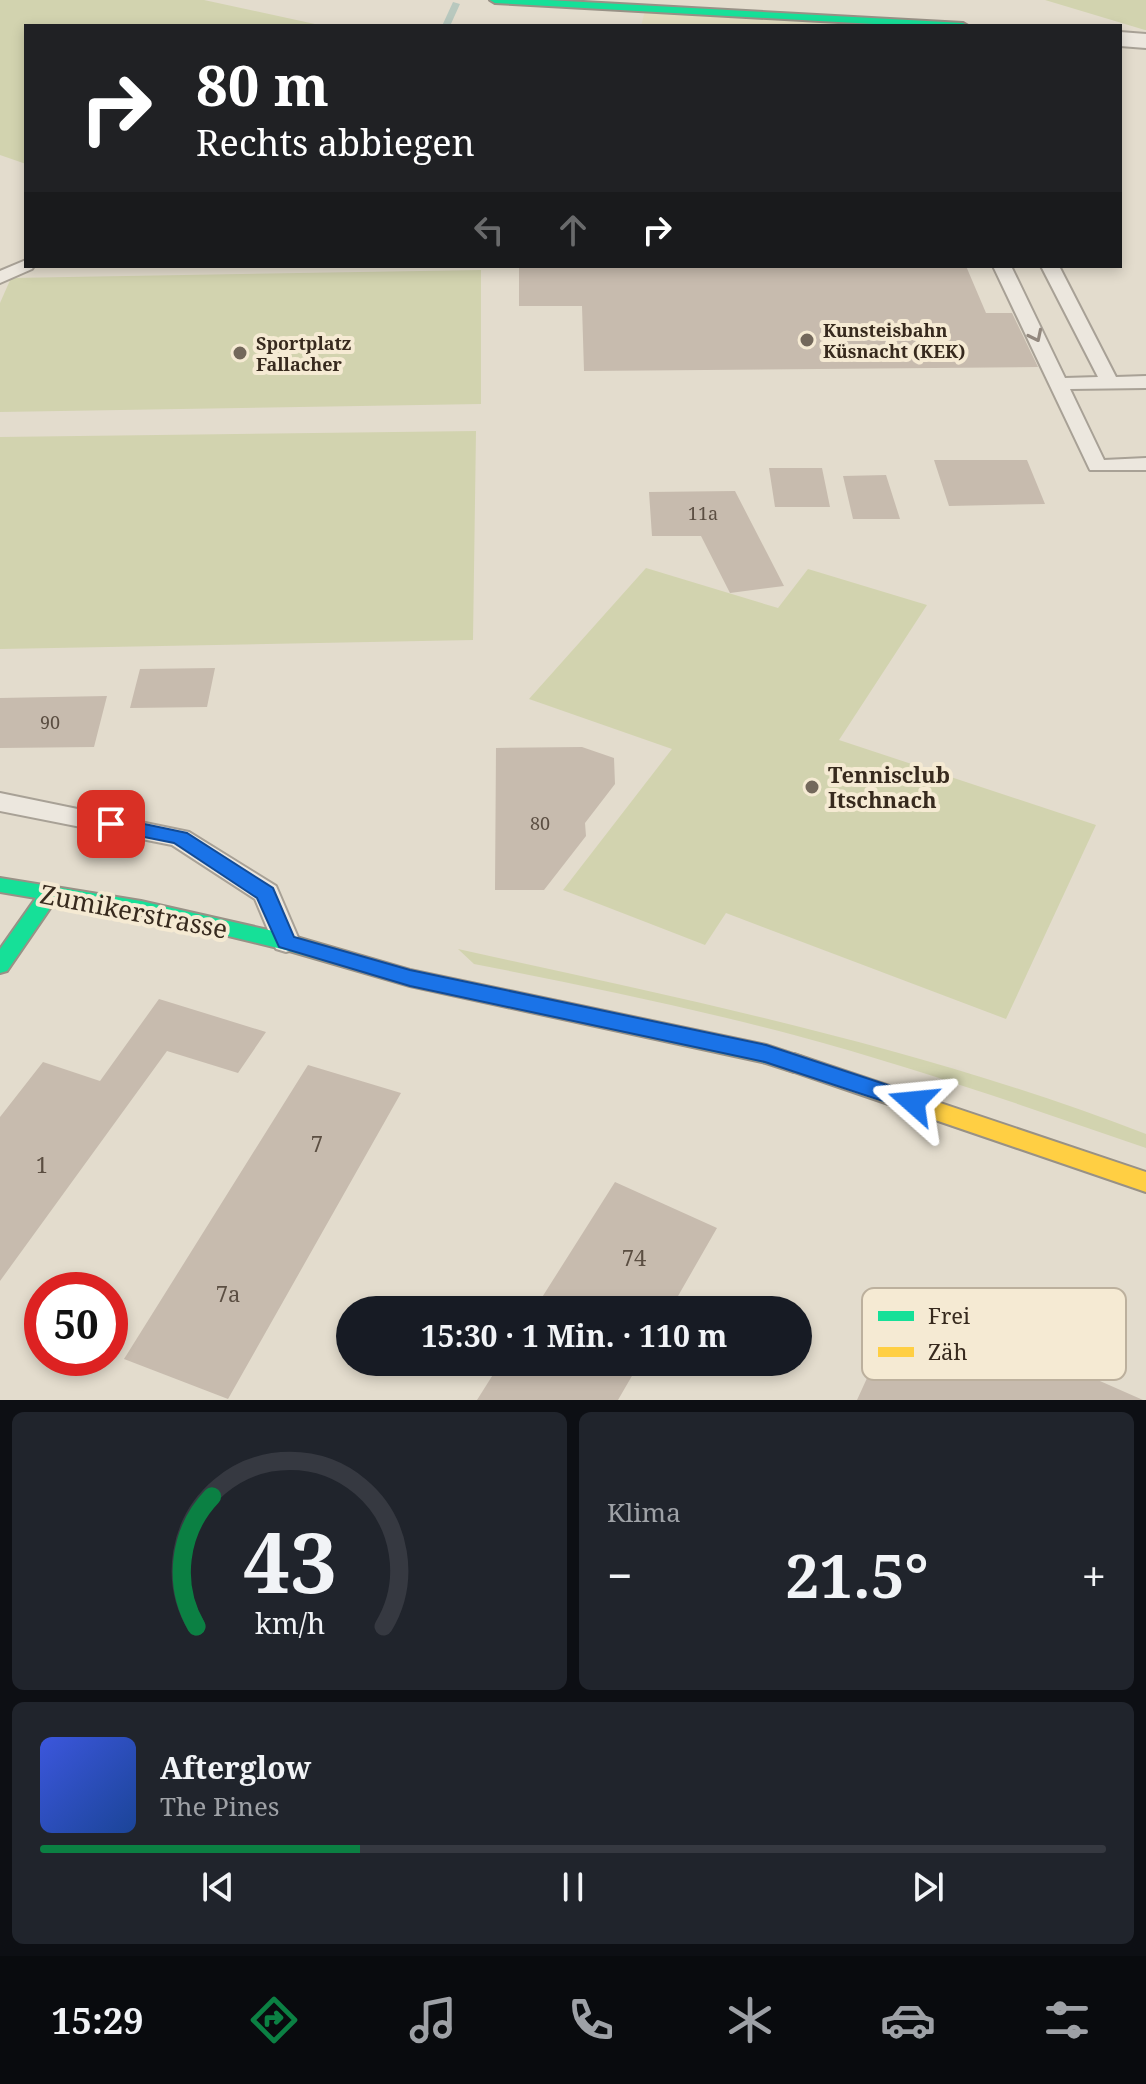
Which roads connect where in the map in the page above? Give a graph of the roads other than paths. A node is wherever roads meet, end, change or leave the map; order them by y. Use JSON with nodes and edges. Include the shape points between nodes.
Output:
{"nodes":[{"id":1,"x":495,"y":0,"type":"edge"},
{"id":2,"x":927,"y":24,"type":"edge"},
{"id":3,"x":1122,"y":39,"type":"edge"},
{"id":4,"x":1146,"y":41,"type":"edge"},
{"id":5,"x":24,"y":266,"type":"edge"},
{"id":6,"x":1003,"y":268,"type":"edge"},
{"id":7,"x":1051,"y":268,"type":"edge"},
{"id":8,"x":0,"y":278,"type":"edge"},
{"id":9,"x":1146,"y":382,"type":"edge"},
{"id":10,"x":1110,"y":383,"type":"junction"},
{"id":11,"x":1059,"y":384,"type":"junction"},
{"id":12,"x":1146,"y":464,"type":"edge"},
{"id":13,"x":0,"y":802,"type":"edge"},
{"id":14,"x":0,"y":885,"type":"edge"},
{"id":15,"x":49,"y":895,"type":"junction"},
{"id":16,"x":286,"y":942,"type":"junction"},
{"id":17,"x":0,"y":965,"type":"edge"},
{"id":18,"x":1146,"y":1182,"type":"edge"}],
"edges":[{"from":1,"to":2,"type":"main road"},
{"from":3,"to":4,"type":"street"},
{"from":5,"to":8,"type":"lane"},
{"from":6,"to":11,"type":"lane","one_way":true},
{"from":7,"to":10,"type":"lane"},
{"from":9,"to":10,"type":"lane"},
{"from":10,"to":11,"type":"lane"},
{"from":11,"to":12,"type":"lane","via":[[1097,466]]},
{"from":13,"to":16,"type":"lane","via":[[180,838],[266,893]]},
{"from":14,"to":15,"type":"main road","name":"Zumikerstrasse"},
{"from":15,"to":16,"type":"main road","name":"Zumikerstrasse","via":[[141,908]]},
{"from":15,"to":17,"type":"main road"},
{"from":16,"to":18,"type":"main road","name":"Zumikerstrasse","via":[[410,978],[766,1054]]}]}
